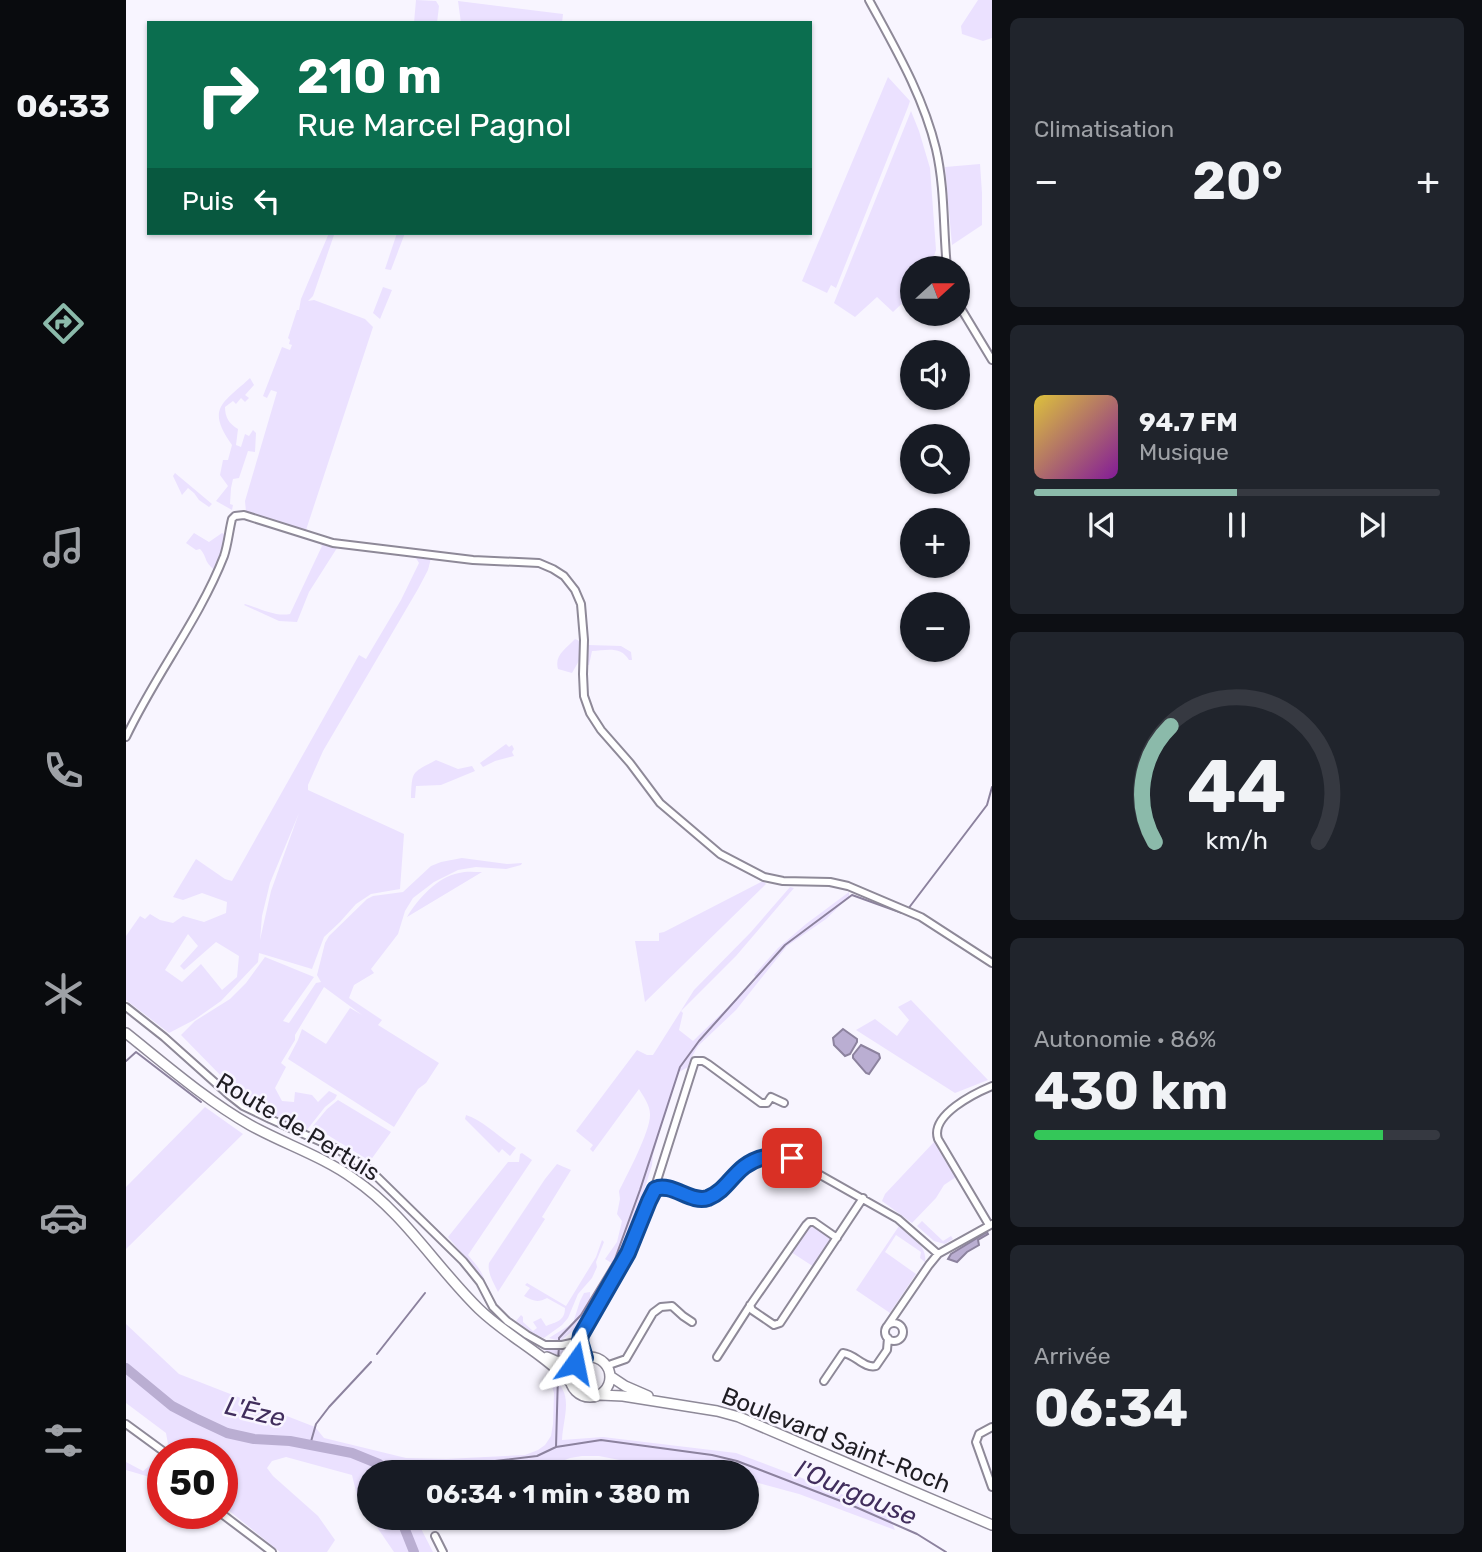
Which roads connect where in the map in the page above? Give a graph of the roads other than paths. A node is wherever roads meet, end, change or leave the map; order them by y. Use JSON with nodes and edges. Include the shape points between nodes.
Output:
{"nodes":[{"id":1,"x":869,"y":0,"type":"edge"},
{"id":2,"x":946,"y":256,"type":"edge"},
{"id":3,"x":970,"y":324,"type":"edge"},
{"id":4,"x":992,"y":360,"type":"edge"},
{"id":5,"x":126,"y":737,"type":"edge"},
{"id":6,"x":992,"y":963,"type":"edge"},
{"id":7,"x":126,"y":1007,"type":"edge"},
{"id":8,"x":126,"y":1033,"type":"edge"},
{"id":9,"x":992,"y":1086,"type":"edge"},
{"id":10,"x":784,"y":1103,"type":"dead end"},
{"id":11,"x":653,"y":1192,"type":"junction"},
{"id":12,"x":863,"y":1198,"type":"junction"},
{"id":13,"x":991,"y":1224,"type":"edge"},
{"id":14,"x":837,"y":1238,"type":"junction"},
{"id":15,"x":938,"y":1254,"type":"junction"},
{"id":16,"x":750,"y":1305,"type":"junction"},
{"id":17,"x":692,"y":1322,"type":"dead end"},
{"id":18,"x":888,"y":1325,"type":"junction"},
{"id":19,"x":888,"y":1338,"type":"junction"},
{"id":20,"x":580,"y":1341,"type":"junction"},
{"id":21,"x":531,"y":1349,"type":"junction"},
{"id":22,"x":717,"y":1357,"type":"dead end"},
{"id":23,"x":585,"y":1358,"type":"junction"},
{"id":24,"x":575,"y":1363,"type":"junction"},
{"id":25,"x":608,"y":1371,"type":"junction"},
{"id":26,"x":824,"y":1381,"type":"dead end"},
{"id":27,"x":570,"y":1382,"type":"junction"},
{"id":28,"x":600,"y":1395,"type":"junction"},
{"id":29,"x":663,"y":1402,"type":"junction"},
{"id":30,"x":126,"y":1424,"type":"edge"},
{"id":31,"x":992,"y":1427,"type":"edge"},
{"id":32,"x":147,"y":1439,"type":"edge"},
{"id":33,"x":992,"y":1487,"type":"edge"},
{"id":34,"x":992,"y":1525,"type":"edge"},
{"id":35,"x":238,"y":1526,"type":"edge"},
{"id":36,"x":435,"y":1536,"type":"dead end"},
{"id":37,"x":272,"y":1552,"type":"edge"},
{"id":38,"x":443,"y":1552,"type":"edge"}],
"edges":[{"from":1,"to":2,"type":"street","via":[[908,72],[936,150]]},
{"from":3,"to":4,"type":"street"},
{"from":5,"to":6,"type":"street","via":[[207,593],[235,516],[332,543],[473,561],[539,564],[564,576],[581,604],[584,696],[590,713],[660,803],[720,854],[764,877],[848,886],[920,917]]},
{"from":7,"to":20,"type":"street","via":[[243,1106],[337,1149],[369,1169],[463,1261],[507,1321],[545,1345]]},
{"from":8,"to":21,"type":"main road","name":"Route de Pertuis","via":[[231,1114],[363,1185],[473,1303]]},
{"from":9,"to":13,"type":"street","via":[[962,1100],[936,1132]]},
{"from":10,"to":11,"type":"street","via":[[771,1097],[761,1103],[703,1061],[695,1061]]},
{"from":11,"to":12,"type":"street","via":[[661,1187],[706,1198],[747,1164],[778,1155],[792,1158]]},
{"from":11,"to":20,"type":"street","via":[[628,1253]]},
{"from":12,"to":14,"type":"street"},
{"from":12,"to":15,"type":"street","via":[[898,1219]]},
{"from":13,"to":15,"type":"street"},
{"from":14,"to":16,"type":"street","via":[[809,1222]]},
{"from":14,"to":16,"type":"street","via":[[779,1324],[774,1325]]},
{"from":15,"to":18,"type":"street"},
{"from":16,"to":22,"type":"street"},
{"from":17,"to":25,"type":"street","via":[[672,1306],[657,1308],[626,1359]]},
{"from":18,"to":19,"type":"street"},
{"from":18,"to":19,"type":"street","via":[[897,1323],[903,1332],[896,1340]]},
{"from":19,"to":26,"type":"street","via":[[887,1350],[876,1366],[843,1353]]},
{"from":20,"to":23,"type":"street"},
{"from":21,"to":24,"type":"main road","name":"Route de Pertuis","via":[[556,1361]]},
{"from":21,"to":27,"type":"main road","name":"Route de Pertuis"},
{"from":23,"to":24,"type":"main road"},
{"from":23,"to":25,"type":"main road","via":[[599,1360]]},
{"from":24,"to":27,"type":"main road"},
{"from":25,"to":28,"type":"main road","via":[[607,1387]]},
{"from":25,"to":29,"type":"main road","name":"Boulevard Saint-Roch","via":[[625,1387]]},
{"from":27,"to":28,"type":"main road","via":[[582,1396]]},
{"from":28,"to":29,"type":"main road","name":"Boulevard Saint-Roch"},
{"from":29,"to":34,"type":"main road","name":"Boulevard Saint-Roch","via":[[739,1417]]},
{"from":30,"to":32,"type":"street"},
{"from":31,"to":33,"type":"street","via":[[977,1437],[976,1444]]},
{"from":35,"to":37,"type":"street"},
{"from":36,"to":38,"type":"street"}]}
